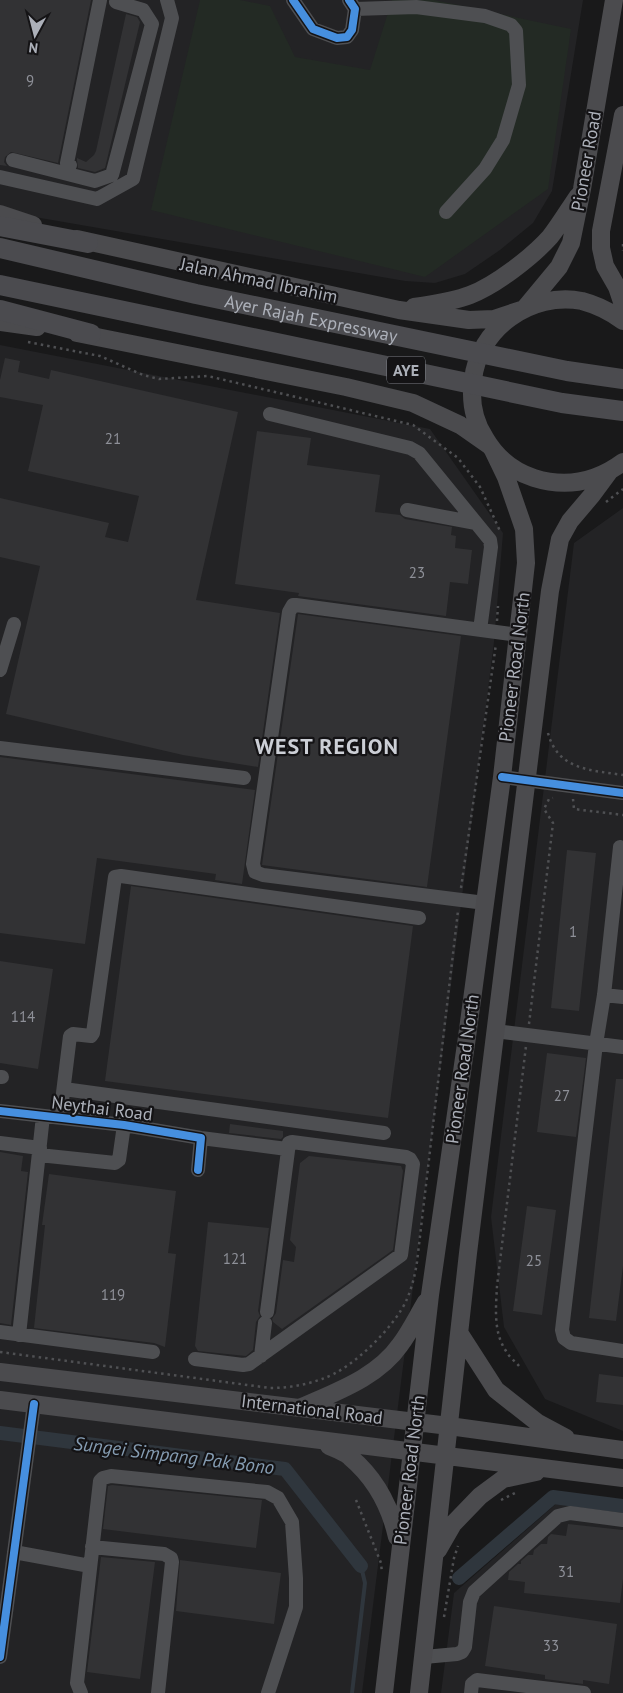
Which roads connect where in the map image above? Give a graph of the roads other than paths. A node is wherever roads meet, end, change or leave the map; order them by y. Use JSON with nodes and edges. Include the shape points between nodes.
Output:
{"nodes":[{"id":1,"x":100,"y":0,"type":"edge"},
{"id":2,"x":167,"y":0,"type":"edge"},
{"id":3,"x":294,"y":0,"type":"edge"},
{"id":4,"x":614,"y":0,"type":"edge"},
{"id":5,"x":116,"y":2,"type":"dead end"},
{"id":6,"x":352,"y":5,"type":"edge"},
{"id":7,"x":623,"y":115,"type":"edge"},
{"id":8,"x":13,"y":160,"type":"dead end"},
{"id":9,"x":70,"y":165,"type":"dead end"},
{"id":10,"x":0,"y":177,"type":"edge"},
{"id":11,"x":582,"y":189,"type":"junction"},
{"id":12,"x":446,"y":212,"type":"dead end"},
{"id":13,"x":0,"y":214,"type":"edge"},
{"id":14,"x":0,"y":226,"type":"edge"},
{"id":15,"x":88,"y":243,"type":"junction"},
{"id":16,"x":0,"y":248,"type":"edge"},
{"id":17,"x":0,"y":285,"type":"edge"},
{"id":18,"x":623,"y":306,"type":"edge"},
{"id":19,"x":523,"y":309,"type":"junction"},
{"id":20,"x":0,"y":310,"type":"edge"},
{"id":21,"x":399,"y":310,"type":"junction"},
{"id":22,"x":623,"y":321,"type":"edge"},
{"id":23,"x":0,"y":322,"type":"edge"},
{"id":24,"x":90,"y":334,"type":"junction"},
{"id":25,"x":623,"y":379,"type":"edge"},
{"id":26,"x":623,"y":412,"type":"edge"},
{"id":27,"x":270,"y":414,"type":"dead end"},
{"id":28,"x":491,"y":448,"type":"junction"},
{"id":29,"x":617,"y":469,"type":"edge"},
{"id":30,"x":407,"y":510,"type":"dead end"},
{"id":31,"x":476,"y":523,"type":"junction"},
{"id":32,"x":14,"y":624,"type":"dead end"},
{"id":33,"x":480,"y":630,"type":"junction"},
{"id":34,"x":518,"y":635,"type":"junction"},
{"id":35,"x":0,"y":670,"type":"edge"},
{"id":36,"x":0,"y":748,"type":"edge"},
{"id":37,"x":502,"y":777,"type":"junction"},
{"id":38,"x":244,"y":778,"type":"dead end"},
{"id":39,"x":527,"y":780,"type":"junction"},
{"id":40,"x":623,"y":793,"type":"edge"},
{"id":41,"x":620,"y":847,"type":"dead end"},
{"id":42,"x":620,"y":875,"type":"edge"},
{"id":43,"x":623,"y":893,"type":"edge"},
{"id":44,"x":484,"y":903,"type":"junction"},
{"id":45,"x":613,"y":903,"type":"junction"},
{"id":46,"x":419,"y":918,"type":"dead end"},
{"id":47,"x":604,"y":995,"type":"junction"},
{"id":48,"x":623,"y":997,"type":"edge"},
{"id":49,"x":495,"y":1031,"type":"junction"},
{"id":50,"x":596,"y":1044,"type":"junction"},
{"id":51,"x":623,"y":1047,"type":"edge"},
{"id":52,"x":64,"y":1090,"type":"junction"},
{"id":53,"x":0,"y":1111,"type":"edge"},
{"id":54,"x":43,"y":1116,"type":"junction"},
{"id":55,"x":60,"y":1117,"type":"junction"},
{"id":56,"x":124,"y":1125,"type":"junction"},
{"id":57,"x":384,"y":1134,"type":"dead end"},
{"id":58,"x":201,"y":1138,"type":"junction"},
{"id":59,"x":0,"y":1143,"type":"edge"},
{"id":60,"x":287,"y":1149,"type":"junction"},
{"id":61,"x":39,"y":1152,"type":"junction"},
{"id":62,"x":198,"y":1170,"type":"dead end"},
{"id":63,"x":430,"y":1296,"type":"junction"},
{"id":64,"x":0,"y":1332,"type":"edge"},
{"id":65,"x":460,"y":1334,"type":"junction"},
{"id":66,"x":18,"y":1335,"type":"junction"},
{"id":67,"x":623,"y":1351,"type":"edge"},
{"id":68,"x":153,"y":1352,"type":"dead end"},
{"id":69,"x":261,"y":1356,"type":"junction"},
{"id":70,"x":195,"y":1359,"type":"dead end"},
{"id":71,"x":0,"y":1372,"type":"edge"},
{"id":72,"x":0,"y":1400,"type":"edge"},
{"id":73,"x":300,"y":1408,"type":"junction"},
{"id":74,"x":34,"y":1411,"type":"junction"},
{"id":75,"x":414,"y":1422,"type":"junction"},
{"id":76,"x":450,"y":1426,"type":"junction"},
{"id":77,"x":318,"y":1440,"type":"junction"},
{"id":78,"x":577,"y":1444,"type":"junction"},
{"id":79,"x":623,"y":1450,"type":"edge"},
{"id":80,"x":411,"y":1452,"type":"junction"},
{"id":81,"x":446,"y":1456,"type":"junction"},
{"id":82,"x":586,"y":1473,"type":"junction"},
{"id":83,"x":623,"y":1478,"type":"edge"},
{"id":84,"x":623,"y":1520,"type":"edge"},
{"id":85,"x":92,"y":1547,"type":"junction"},
{"id":86,"x":400,"y":1550,"type":"junction"},
{"id":87,"x":14,"y":1552,"type":"junction"},
{"id":88,"x":434,"y":1557,"type":"junction"},
{"id":89,"x":90,"y":1566,"type":"junction"},
{"id":90,"x":0,"y":1657,"type":"edge"},
{"id":91,"x":424,"y":1657,"type":"junction"},
{"id":92,"x":81,"y":1693,"type":"edge"},
{"id":93,"x":158,"y":1693,"type":"edge"},
{"id":94,"x":268,"y":1693,"type":"edge"},
{"id":95,"x":384,"y":1693,"type":"edge"},
{"id":96,"x":419,"y":1693,"type":"edge"},
{"id":97,"x":471,"y":1693,"type":"edge"},
{"id":98,"x":584,"y":1693,"type":"edge"}],
"edges":[{"from":1,"to":9,"type":"street","via":[[67,163]]},
{"from":2,"to":10,"type":"street","via":[[172,18],[133,179],[97,199]]},
{"from":3,"to":6,"type":"street","via":[[313,29],[337,38],[350,34]]},
{"from":4,"to":11,"type":"main road","name":"Pioneer Road"},
{"from":5,"to":8,"type":"street","via":[[142,10],[152,24],[112,175],[95,181]]},
{"from":6,"to":12,"type":"street","via":[[416,7],[485,16],[511,25],[516,32],[519,85],[503,140],[486,169]]},
{"from":7,"to":18,"type":"main road","name":"Pioneer Road","via":[[601,248]]},
{"from":11,"to":19,"type":"main road","name":"Pioneer Road","via":[[571,243],[559,267]]},
{"from":11,"to":21,"type":"main road","via":[[550,236],[528,258],[498,280],[471,295]]},
{"from":13,"to":15,"type":"main road","name":"Jalan Ahmad Ibrahim"},
{"from":14,"to":15,"type":"highway"},
{"from":15,"to":21,"type":"main road","name":"Jalan Ahmad Ibrahim"},
{"from":16,"to":25,"type":"highway","name":"Ayer Rajah Expressway","number":"AYE","via":[[196,294],[567,371]]},
{"from":17,"to":26,"type":"highway","name":"Ayer Rajah Expressway","number":"AYE","via":[[562,403]]},
{"from":19,"to":21,"type":"main road","name":"Jalan Ahmad Ibrahim","via":[[494,318],[469,320]]},
{"from":19,"to":22,"type":"main road","name":"Jalan Ahmad Ibrahim","via":[[561,300],[582,301]]},
{"from":19,"to":28,"type":"main road","name":"Pioneer Road North","via":[[504,321],[490,336],[474,372],[471,392],[474,411]]},
{"from":20,"to":24,"type":"highway"},
{"from":23,"to":24,"type":"main road"},
{"from":24,"to":28,"type":"main road","via":[[413,402],[460,426]]},
{"from":27,"to":31,"type":"street","via":[[415,450]]},
{"from":28,"to":29,"type":"main road","via":[[506,464],[546,482],[590,480]]},
{"from":28,"to":34,"type":"main road","name":"Pioneer Road North","via":[[506,477],[524,529],[526,563]]},
{"from":29,"to":39,"type":"main road","name":"Pioneer Road North","via":[[570,520],[560,539],[550,591]]},
{"from":30,"to":31,"type":"street"},
{"from":31,"to":33,"type":"street","via":[[491,544]]},
{"from":32,"to":35,"type":"street"},
{"from":33,"to":34,"type":"street"},
{"from":33,"to":44,"type":"street","via":[[293,605],[289,612],[253,864],[255,872],[263,875]]},
{"from":34,"to":37,"type":"main road","name":"Pioneer Road North"},
{"from":36,"to":38,"type":"street"},
{"from":37,"to":39,"type":"street"},
{"from":37,"to":44,"type":"main road","name":"Pioneer Road North"},
{"from":39,"to":40,"type":"street"},
{"from":39,"to":49,"type":"main road","name":"Pioneer Road North"},
{"from":41,"to":42,"type":"street"},
{"from":42,"to":45,"type":"street"},
{"from":43,"to":45,"type":"street"},
{"from":44,"to":63,"type":"main road","name":"Pioneer Road North"},
{"from":45,"to":47,"type":"street"},
{"from":46,"to":52,"type":"street","via":[[116,877],[92,1035],[71,1035]]},
{"from":47,"to":48,"type":"street"},
{"from":47,"to":50,"type":"street"},
{"from":49,"to":50,"type":"street"},
{"from":49,"to":65,"type":"main road","name":"Pioneer Road North"},
{"from":50,"to":51,"type":"street"},
{"from":50,"to":67,"type":"street","via":[[562,1330],[564,1338],[571,1343]]},
{"from":52,"to":55,"type":"street"},
{"from":52,"to":57,"type":"street"},
{"from":53,"to":54,"type":"street","name":"Neythai Road"},
{"from":54,"to":55,"type":"street","name":"Neythai Road"},
{"from":54,"to":61,"type":"street"},
{"from":55,"to":56,"type":"street","name":"Neythai Road"},
{"from":56,"to":58,"type":"street","name":"Neythai Road"},
{"from":56,"to":61,"type":"street","via":[[119,1160],[115,1163]]},
{"from":58,"to":60,"type":"street","name":"Neythai Road"},
{"from":58,"to":62,"type":"street"},
{"from":59,"to":61,"type":"street"},
{"from":60,"to":69,"type":"street"},
{"from":60,"to":69,"type":"street","via":[[292,1142],[406,1157],[412,1162],[412,1168],[401,1255]]},
{"from":61,"to":66,"type":"street"},
{"from":63,"to":73,"type":"main road","via":[[399,1347],[379,1366],[356,1383]]},
{"from":63,"to":75,"type":"main road","name":"Pioneer Road North"},
{"from":64,"to":66,"type":"street"},
{"from":65,"to":76,"type":"main road","name":"Pioneer Road North"},
{"from":65,"to":78,"type":"main road","via":[[496,1390],[538,1423]]},
{"from":66,"to":68,"type":"street"},
{"from":69,"to":70,"type":"street","via":[[246,1365]]},
{"from":71,"to":73,"type":"main road","name":"International Road"},
{"from":72,"to":74,"type":"main road","name":"International Road"},
{"from":73,"to":75,"type":"main road","name":"International Road"},
{"from":74,"to":77,"type":"main road","name":"International Road"},
{"from":74,"to":87,"type":"street"},
{"from":75,"to":76,"type":"main road","name":"International Road"},
{"from":75,"to":80,"type":"main road","name":"Pioneer Road North"},
{"from":76,"to":78,"type":"main road","name":"International Road"},
{"from":76,"to":81,"type":"main road","name":"Pioneer Road North"},
{"from":77,"to":80,"type":"main road","name":"International Road"},
{"from":77,"to":86,"type":"main road","via":[[349,1456],[376,1484],[393,1519]]},
{"from":78,"to":79,"type":"main road","name":"International Road"},
{"from":80,"to":81,"type":"main road","name":"International Road"},
{"from":80,"to":86,"type":"main road","name":"Pioneer Road North"},
{"from":81,"to":82,"type":"main road","name":"International Road"},
{"from":81,"to":88,"type":"main road","name":"Pioneer Road North"},
{"from":82,"to":83,"type":"main road","name":"International Road"},
{"from":82,"to":88,"type":"main road","via":[[532,1472],[502,1479],[453,1524]]},
{"from":84,"to":91,"type":"street","via":[[570,1513],[558,1516],[474,1592],[462,1652]]},
{"from":85,"to":89,"type":"street"},
{"from":85,"to":93,"type":"street","via":[[164,1554],[171,1558]]},
{"from":85,"to":94,"type":"street","via":[[100,1482],[107,1477],[267,1492],[275,1496],[292,1522],[296,1607]]},
{"from":86,"to":95,"type":"main road","name":"Pioneer Road North"},
{"from":87,"to":89,"type":"street"},
{"from":87,"to":90,"type":"street"},
{"from":88,"to":91,"type":"main road","name":"Pioneer Road North"},
{"from":89,"to":92,"type":"street","via":[[77,1683]]},
{"from":91,"to":96,"type":"main road","name":"Pioneer Road North"},
{"from":97,"to":98,"type":"street","via":[[472,1684],[477,1680]]}]}
